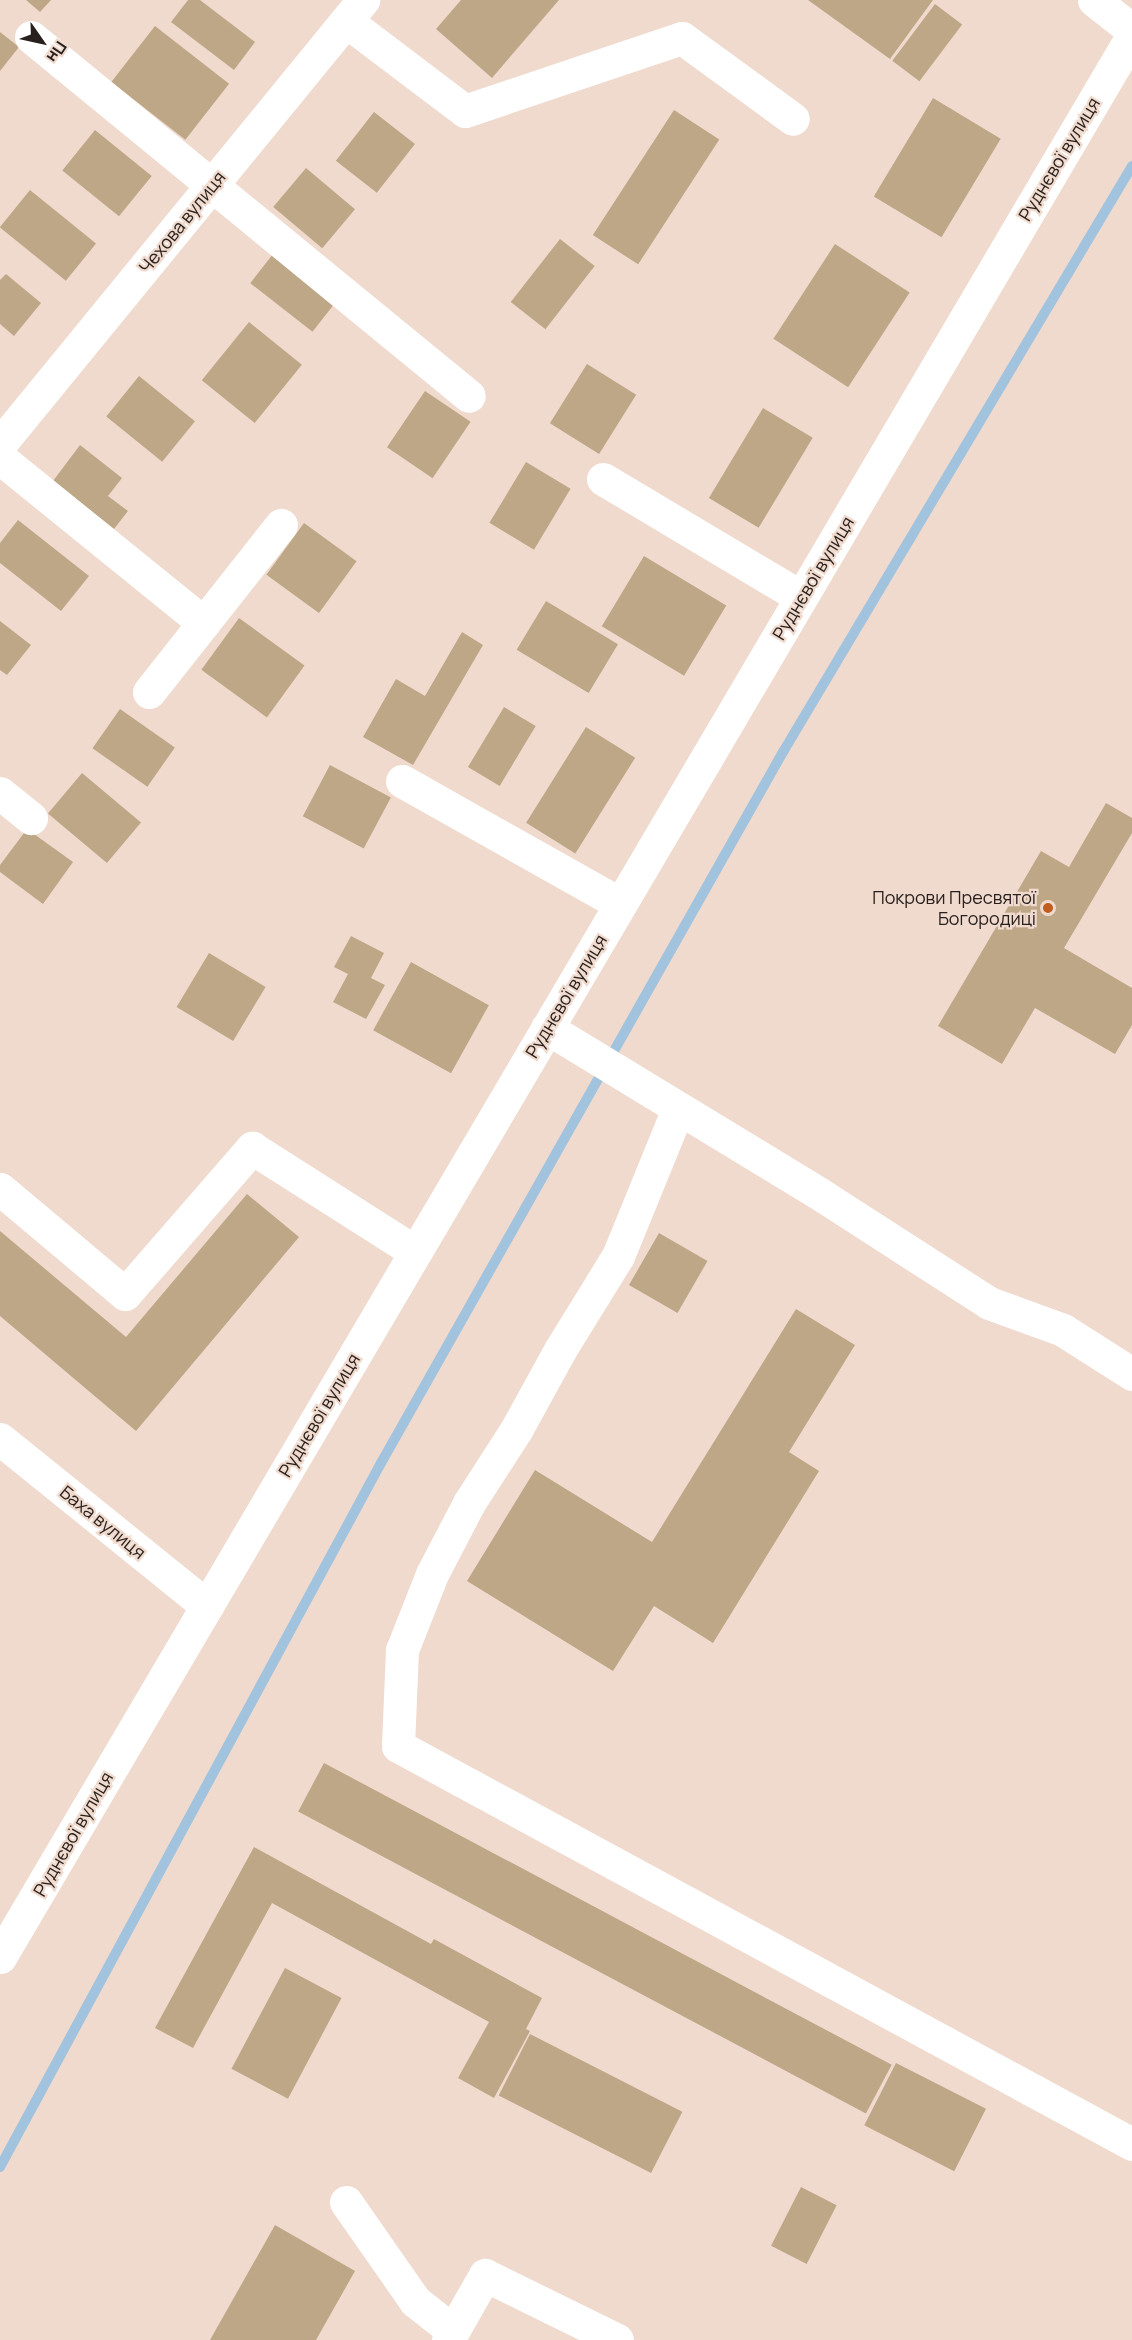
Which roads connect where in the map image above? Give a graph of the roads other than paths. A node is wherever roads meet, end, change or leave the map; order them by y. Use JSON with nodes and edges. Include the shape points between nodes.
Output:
{"nodes":[{"id":1,"x":1094,"y":0,"type":"edge"},
{"id":2,"x":355,"y":11,"type":"edge"},
{"id":3,"x":1132,"y":30,"type":"edge"},
{"id":4,"x":1132,"y":36,"type":"edge"},
{"id":5,"x":31,"y":37,"type":"dead end"},
{"id":6,"x":793,"y":119,"type":"dead end"},
{"id":7,"x":211,"y":186,"type":"junction"},
{"id":8,"x":469,"y":396,"type":"dead end"},
{"id":9,"x":0,"y":444,"type":"edge"},
{"id":10,"x":0,"y":458,"type":"edge"},
{"id":11,"x":603,"y":480,"type":"dead end"},
{"id":12,"x":281,"y":525,"type":"dead end"},
{"id":13,"x":801,"y":597,"type":"junction"},
{"id":14,"x":204,"y":623,"type":"junction"},
{"id":15,"x":149,"y":692,"type":"dead end"},
{"id":16,"x":402,"y":781,"type":"dead end"},
{"id":17,"x":0,"y":793,"type":"edge"},
{"id":18,"x":31,"y":818,"type":"dead end"},
{"id":19,"x":620,"y":904,"type":"junction"},
{"id":20,"x":547,"y":1028,"type":"junction"},
{"id":21,"x":678,"y":1109,"type":"junction"},
{"id":22,"x":0,"y":1189,"type":"edge"},
{"id":23,"x":415,"y":1252,"type":"junction"},
{"id":24,"x":1132,"y":1374,"type":"edge"},
{"id":25,"x":0,"y":1439,"type":"edge"},
{"id":26,"x":207,"y":1606,"type":"junction"},
{"id":27,"x":4,"y":1939,"type":"edge"},
{"id":28,"x":1132,"y":2144,"type":"edge"},
{"id":29,"x":346,"y":2202,"type":"dead end"},
{"id":30,"x":451,"y":2335,"type":"edge"},
{"id":31,"x":617,"y":2340,"type":"edge"}],
"edges":[{"from":1,"to":3,"type":"street"},
{"from":2,"to":6,"type":"street","via":[[465,111],[682,38]]},
{"from":2,"to":7,"type":"street","name":"Чехова вулиця"},
{"from":4,"to":13,"type":"street","name":"Руднєвої вулиця"},
{"from":5,"to":7,"type":"street"},
{"from":7,"to":8,"type":"street"},
{"from":7,"to":9,"type":"street","name":"Чехова вулиця"},
{"from":10,"to":14,"type":"street"},
{"from":11,"to":13,"type":"street"},
{"from":12,"to":14,"type":"street"},
{"from":13,"to":19,"type":"street","name":"Руднєвої вулиця"},
{"from":14,"to":15,"type":"street"},
{"from":16,"to":19,"type":"street"},
{"from":17,"to":18,"type":"street"},
{"from":19,"to":20,"type":"street","name":"Руднєвої вулиця"},
{"from":20,"to":21,"type":"street"},
{"from":20,"to":23,"type":"street","name":"Руднєвої вулиця"},
{"from":21,"to":24,"type":"street","via":[[989,1303],[1063,1330]]},
{"from":21,"to":28,"type":"street","via":[[618,1256],[469,1503],[432,1574],[402,1650],[398,1746]]},
{"from":22,"to":23,"type":"street","via":[[125,1294],[252,1148]]},
{"from":23,"to":26,"type":"street","name":"Руднєвої вулиця"},
{"from":25,"to":26,"type":"street","name":"Баха вулиця"},
{"from":26,"to":27,"type":"street","name":"Руднєвої вулиця"},
{"from":29,"to":30,"type":"street","via":[[415,2301]]},
{"from":30,"to":31,"type":"street","via":[[485,2276]]}]}
